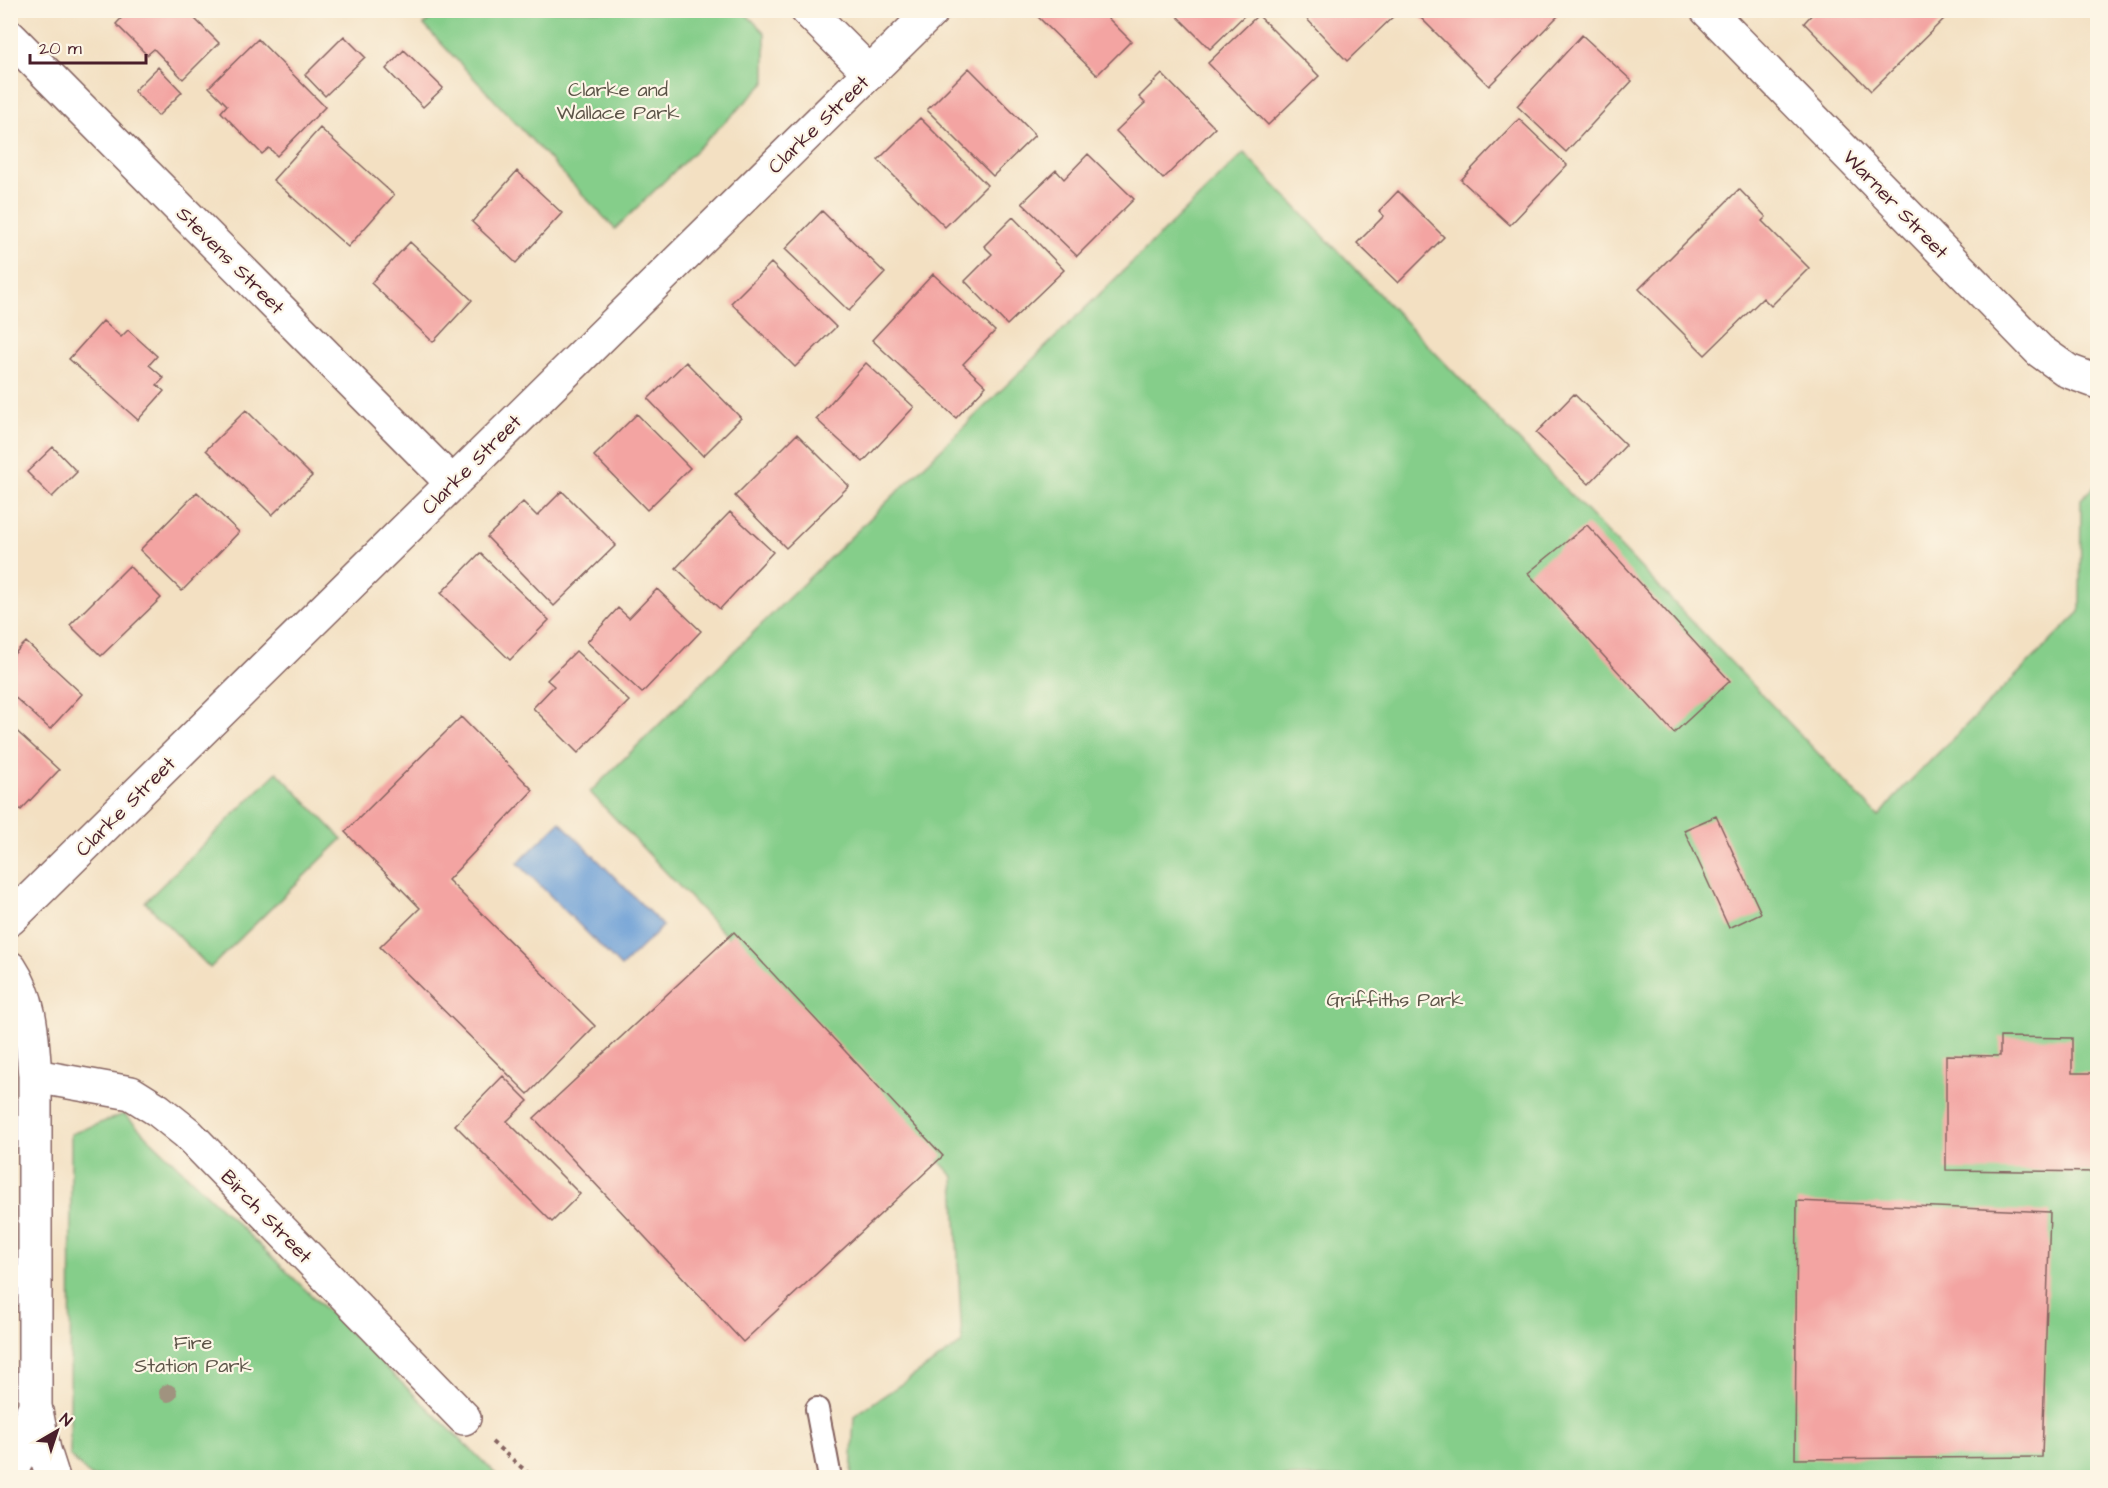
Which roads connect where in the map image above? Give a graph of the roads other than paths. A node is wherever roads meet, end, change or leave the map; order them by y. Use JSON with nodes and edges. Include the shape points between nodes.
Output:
{"nodes":[{"id":1,"x":807,"y":10,"type":"edge"},
{"id":2,"x":933,"y":10,"type":"edge"},
{"id":3,"x":1707,"y":10,"type":"edge"},
{"id":4,"x":10,"y":37,"type":"edge"},
{"id":5,"x":870,"y":73,"type":"junction"},
{"id":6,"x":2097,"y":382,"type":"edge"},
{"id":7,"x":452,"y":483,"type":"junction"},
{"id":8,"x":10,"y":919,"type":"edge"},
{"id":9,"x":10,"y":968,"type":"edge"},
{"id":10,"x":35,"y":1076,"type":"junction"},
{"id":11,"x":34,"y":1406,"type":"junction"},
{"id":12,"x":817,"y":1409,"type":"dead end"},
{"id":13,"x":464,"y":1418,"type":"road end"},
{"id":14,"x":10,"y":1475,"type":"edge"},
{"id":15,"x":53,"y":1478,"type":"edge"},
{"id":16,"x":830,"y":1478,"type":"edge"}],
"edges":[{"from":1,"to":5,"type":"street"},
{"from":2,"to":5,"type":"street","name":"Clarke Street"},
{"from":3,"to":6,"type":"street","name":"Warner Street","via":[[2040,351],[2068,371]]},
{"from":4,"to":7,"type":"street","name":"Stevens Street"},
{"from":5,"to":7,"type":"street","name":"Clarke Street"},
{"from":7,"to":8,"type":"street","name":"Clarke Street"},
{"from":9,"to":10,"type":"street","via":[[24,994],[31,1022]]},
{"from":10,"to":11,"type":"street"},
{"from":10,"to":13,"type":"street","name":"Birch Street","via":[[131,1093],[187,1133]]},
{"from":11,"to":14,"type":"street"},
{"from":11,"to":15,"type":"street"},
{"from":12,"to":16,"type":"lane"}]}
